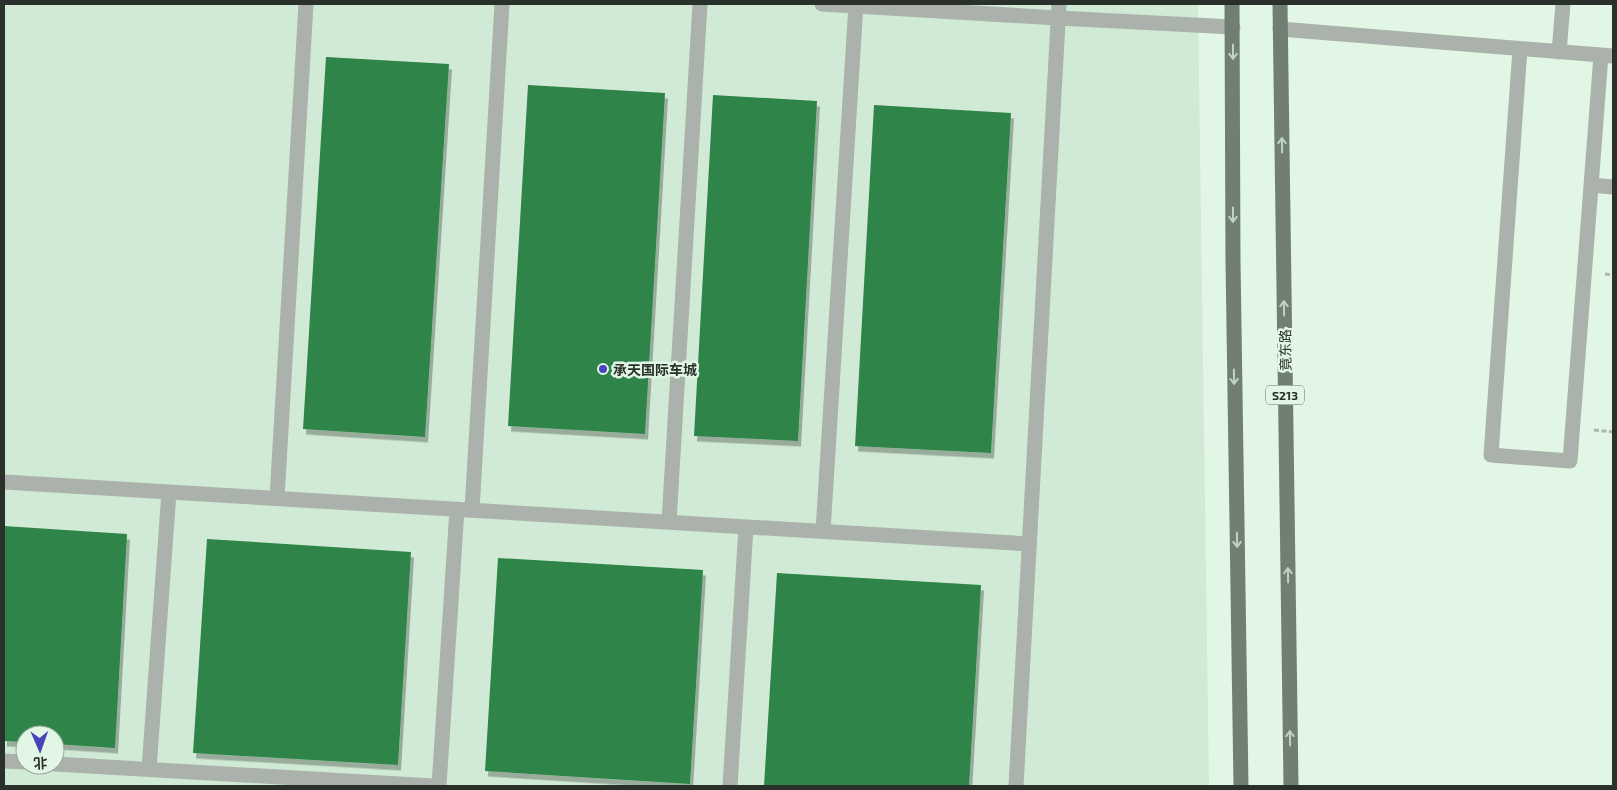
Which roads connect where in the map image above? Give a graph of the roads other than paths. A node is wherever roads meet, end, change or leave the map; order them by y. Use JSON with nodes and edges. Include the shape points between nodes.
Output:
{"nodes":[{"id":1,"x":306,"y":4,"type":"edge"},
{"id":2,"x":502,"y":4,"type":"edge"},
{"id":3,"x":700,"y":4,"type":"edge"},
{"id":4,"x":822,"y":4,"type":"edge"},
{"id":5,"x":1232,"y":4,"type":"edge"},
{"id":6,"x":1280,"y":4,"type":"edge"},
{"id":7,"x":1564,"y":4,"type":"edge"},
{"id":8,"x":856,"y":5,"type":"edge"},
{"id":9,"x":1058,"y":11,"type":"edge"},
{"id":10,"x":1233,"y":27,"type":"junction"},
{"id":11,"x":1280,"y":30,"type":"junction"},
{"id":12,"x":1520,"y":49,"type":"junction"},
{"id":13,"x":1559,"y":52,"type":"junction"},
{"id":14,"x":1607,"y":56,"type":"edge"},
{"id":15,"x":1591,"y":185,"type":"junction"},
{"id":16,"x":1613,"y":187,"type":"edge"},
{"id":17,"x":4,"y":482,"type":"edge"},
{"id":18,"x":169,"y":492,"type":"junction"},
{"id":19,"x":278,"y":498,"type":"junction"},
{"id":20,"x":464,"y":510,"type":"junction"},
{"id":21,"x":668,"y":522,"type":"junction"},
{"id":22,"x":746,"y":527,"type":"junction"},
{"id":23,"x":823,"y":531,"type":"junction"},
{"id":24,"x":1029,"y":544,"type":"junction"},
{"id":25,"x":65,"y":765,"type":"edge"},
{"id":26,"x":149,"y":769,"type":"junction"},
{"id":27,"x":433,"y":786,"type":"edge"},
{"id":28,"x":439,"y":786,"type":"edge"},
{"id":29,"x":730,"y":786,"type":"edge"},
{"id":30,"x":1016,"y":786,"type":"edge"},
{"id":31,"x":1241,"y":786,"type":"edge"},
{"id":32,"x":1291,"y":786,"type":"edge"}],
"edges":[{"from":1,"to":19,"type":"lane"},
{"from":2,"to":20,"type":"lane"},
{"from":3,"to":21,"type":"lane"},
{"from":4,"to":8,"type":"lane"},
{"from":5,"to":10,"type":"main road"},
{"from":6,"to":11,"type":"main road","name":"竟东路","number":"S213"},
{"from":7,"to":13,"type":"lane"},
{"from":8,"to":9,"type":"lane"},
{"from":8,"to":23,"type":"lane"},
{"from":9,"to":10,"type":"lane"},
{"from":9,"to":24,"type":"lane"},
{"from":10,"to":31,"type":"main road","one_way":true,"via":[[1232,261]]},
{"from":11,"to":12,"type":"lane"},
{"from":32,"to":11,"type":"main road","name":"竟东路","number":"S213","one_way":true},
{"from":12,"to":13,"type":"lane"},
{"from":12,"to":15,"type":"lane","via":[[1491,455],[1570,461]]},
{"from":13,"to":14,"type":"lane"},
{"from":14,"to":15,"type":"lane"},
{"from":15,"to":16,"type":"lane"},
{"from":17,"to":18,"type":"lane"},
{"from":18,"to":19,"type":"lane"},
{"from":18,"to":26,"type":"lane"},
{"from":19,"to":20,"type":"lane"},
{"from":20,"to":21,"type":"lane"},
{"from":20,"to":28,"type":"lane"},
{"from":21,"to":22,"type":"lane"},
{"from":22,"to":23,"type":"lane"},
{"from":22,"to":29,"type":"lane"},
{"from":23,"to":24,"type":"lane"},
{"from":24,"to":30,"type":"lane"},
{"from":25,"to":26,"type":"lane"},
{"from":26,"to":27,"type":"lane"}]}
